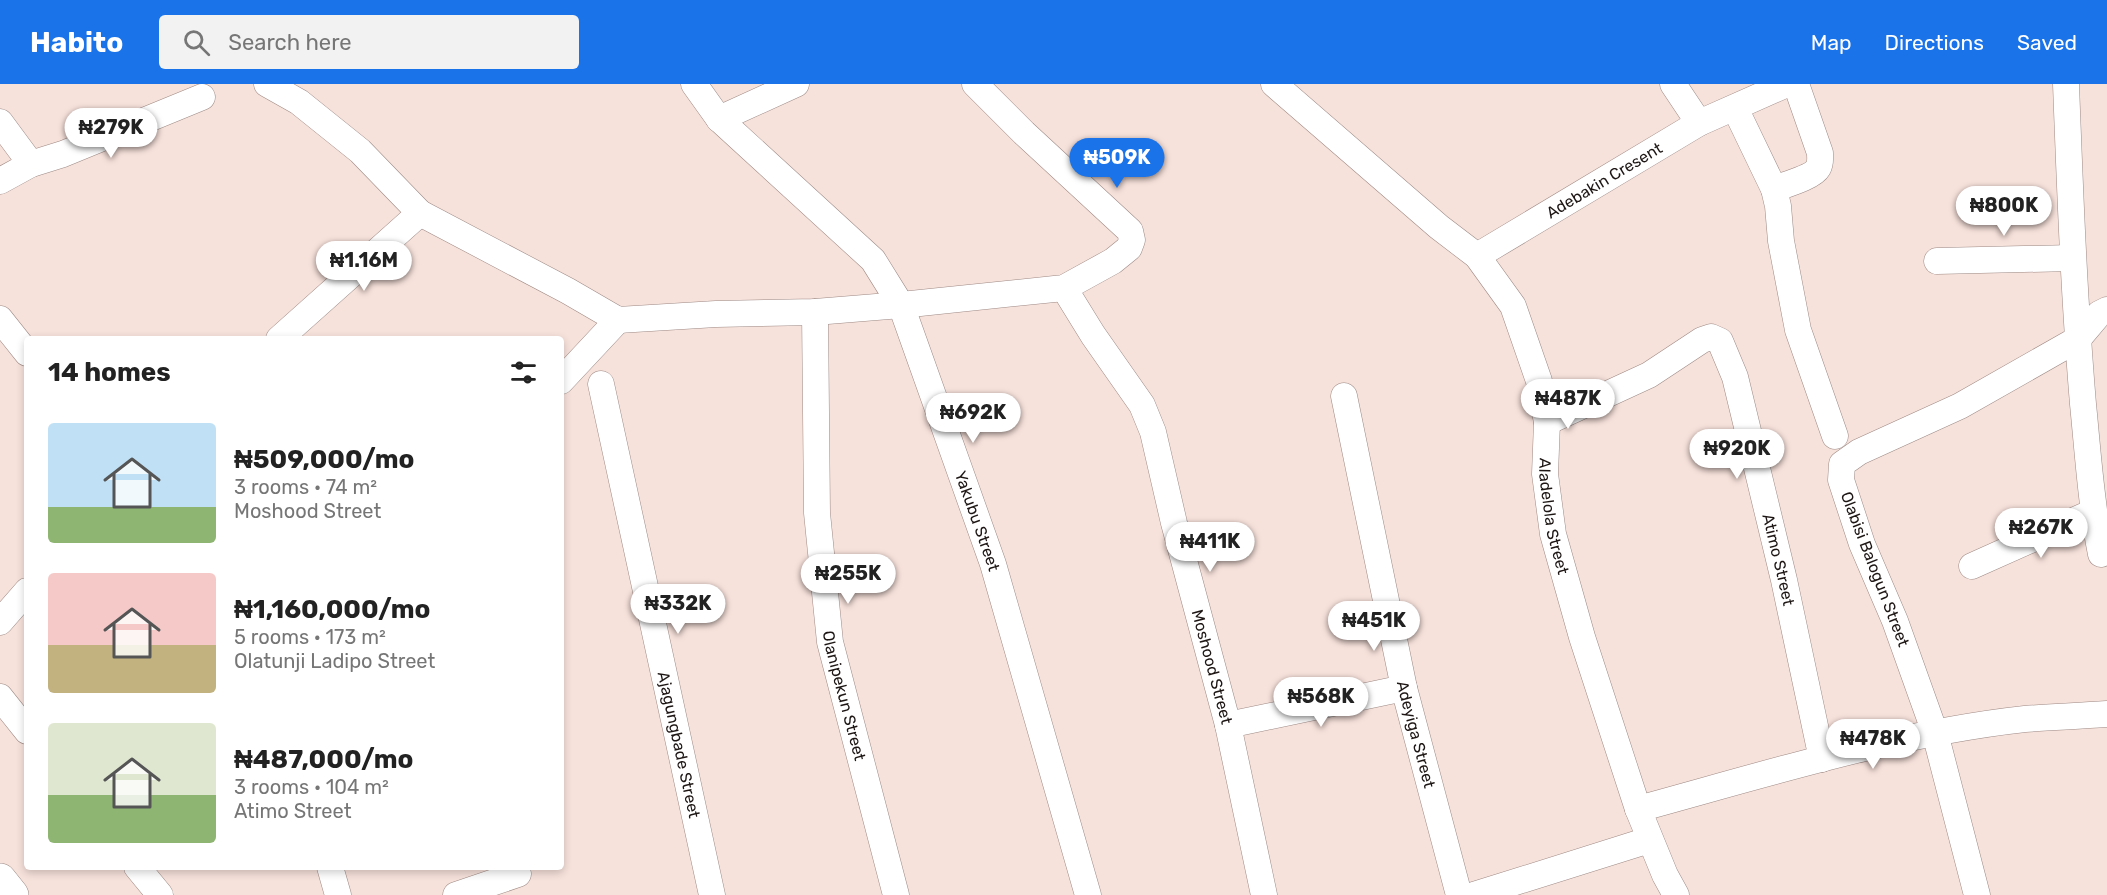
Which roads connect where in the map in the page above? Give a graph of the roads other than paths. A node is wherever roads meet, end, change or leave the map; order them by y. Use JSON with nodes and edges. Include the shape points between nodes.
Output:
{"nodes":[{"id":1,"x":267,"y":84,"type":"edge"},
{"id":2,"x":694,"y":84,"type":"edge"},
{"id":3,"x":796,"y":84,"type":"edge"},
{"id":4,"x":975,"y":84,"type":"edge"},
{"id":5,"x":1674,"y":84,"type":"edge"},
{"id":6,"x":1787,"y":84,"type":"edge"},
{"id":7,"x":1796,"y":84,"type":"edge"},
{"id":8,"x":2066,"y":84,"type":"edge"},
{"id":9,"x":1287,"y":87,"type":"edge"},
{"id":10,"x":202,"y":97,"type":"dead end"},
{"id":11,"x":1735,"y":108,"type":"junction"},
{"id":12,"x":719,"y":119,"type":"junction"},
{"id":13,"x":0,"y":122,"type":"edge"},
{"id":14,"x":1700,"y":123,"type":"junction"},
{"id":15,"x":31,"y":164,"type":"junction"},
{"id":16,"x":0,"y":181,"type":"edge"},
{"id":17,"x":1774,"y":189,"type":"junction"},
{"id":18,"x":420,"y":213,"type":"junction"},
{"id":19,"x":1477,"y":256,"type":"junction"},
{"id":20,"x":2072,"y":258,"type":"junction"},
{"id":21,"x":1937,"y":261,"type":"dead end"},
{"id":22,"x":1064,"y":288,"type":"junction"},
{"id":23,"x":901,"y":305,"type":"junction"},
{"id":24,"x":2107,"y":310,"type":"edge"},
{"id":25,"x":815,"y":312,"type":"junction"},
{"id":26,"x":0,"y":319,"type":"edge"},
{"id":27,"x":618,"y":320,"type":"junction"},
{"id":28,"x":282,"y":336,"type":"edge"},
{"id":29,"x":2078,"y":339,"type":"junction"},
{"id":30,"x":24,"y":349,"type":"edge"},
{"id":31,"x":564,"y":378,"type":"edge"},
{"id":32,"x":602,"y":384,"type":"dead end"},
{"id":33,"x":1344,"y":396,"type":"dead end"},
{"id":34,"x":1546,"y":422,"type":"junction"},
{"id":35,"x":1835,"y":436,"type":"dead end"},
{"id":36,"x":2093,"y":512,"type":"junction"},
{"id":37,"x":2101,"y":554,"type":"dead end"},
{"id":38,"x":1972,"y":566,"type":"dead end"},
{"id":39,"x":24,"y":594,"type":"edge"},
{"id":40,"x":0,"y":622,"type":"edge"},
{"id":41,"x":1404,"y":688,"type":"junction"},
{"id":42,"x":0,"y":697,"type":"edge"},
{"id":43,"x":2107,"y":714,"type":"edge"},
{"id":44,"x":1228,"y":725,"type":"junction"},
{"id":45,"x":24,"y":727,"type":"edge"},
{"id":46,"x":1935,"y":733,"type":"junction"},
{"id":47,"x":1822,"y":759,"type":"junction"},
{"id":48,"x":1638,"y":809,"type":"junction"},
{"id":49,"x":1649,"y":840,"type":"junction"},
{"id":50,"x":139,"y":870,"type":"edge"},
{"id":51,"x":331,"y":870,"type":"edge"},
{"id":52,"x":519,"y":879,"type":"edge"},
{"id":53,"x":0,"y":880,"type":"edge"},
{"id":54,"x":12,"y":895,"type":"edge"},
{"id":55,"x":160,"y":895,"type":"edge"},
{"id":56,"x":339,"y":895,"type":"edge"},
{"id":57,"x":456,"y":895,"type":"edge"},
{"id":58,"x":712,"y":895,"type":"edge"},
{"id":59,"x":896,"y":895,"type":"edge"},
{"id":60,"x":1088,"y":895,"type":"edge"},
{"id":61,"x":1264,"y":895,"type":"edge"},
{"id":62,"x":1459,"y":895,"type":"edge"},
{"id":63,"x":1474,"y":895,"type":"edge"},
{"id":64,"x":1676,"y":895,"type":"edge"},
{"id":65,"x":1977,"y":895,"type":"edge"}],
"edges":[{"from":1,"to":18,"type":"street","via":[[299,102],[360,151]]},
{"from":2,"to":12,"type":"street","name":"Yakubu Street"},
{"from":3,"to":12,"type":"street"},
{"from":4,"to":22,"type":"street","via":[[1130,231],[1129,248]]},
{"from":5,"to":14,"type":"street"},
{"from":6,"to":11,"type":"street","name":"Adebakin Cresent"},
{"from":7,"to":17,"type":"street","via":[[1820,162],[1811,174]]},
{"from":8,"to":20,"type":"street"},
{"from":9,"to":19,"type":"street","name":"Aladelola Street","via":[[1439,227]]},
{"from":10,"to":15,"type":"street"},
{"from":11,"to":14,"type":"street","name":"Adebakin Cresent"},
{"from":11,"to":17,"type":"street"},
{"from":12,"to":23,"type":"street","name":"Yakubu Street","via":[[873,260]]},
{"from":13,"to":15,"type":"street"},
{"from":14,"to":19,"type":"street","name":"Adebakin Cresent"},
{"from":15,"to":16,"type":"street"},
{"from":17,"to":35,"type":"street","via":[[1798,330]]},
{"from":18,"to":27,"type":"street"},
{"from":18,"to":28,"type":"street"},
{"from":19,"to":34,"type":"street","name":"Aladelola Street","via":[[1513,306],[1539,381]]},
{"from":20,"to":21,"type":"street"},
{"from":20,"to":29,"type":"street"},
{"from":22,"to":23,"type":"street"},
{"from":22,"to":44,"type":"street","name":"Moshood Street","via":[[1142,405],[1153,432]]},
{"from":23,"to":25,"type":"street"},
{"from":23,"to":60,"type":"street","name":"Yakubu Street","via":[[993,564]]},
{"from":24,"to":29,"type":"street"},
{"from":25,"to":27,"type":"street"},
{"from":25,"to":59,"type":"street","name":"Olanipekun Street","via":[[817,513],[830,642]]},
{"from":26,"to":30,"type":"street"},
{"from":27,"to":31,"type":"street"},
{"from":29,"to":36,"type":"street"},
{"from":29,"to":46,"type":"street","name":"Olabisi Balogun Street","via":[[1960,406],[1859,452],[1842,464],[1841,480],[1862,544],[1895,621]]},
{"from":32,"to":58,"type":"street","name":"Ajagungbade Street"},
{"from":33,"to":41,"type":"street","name":"Adeyiga Street"},
{"from":34,"to":47,"type":"street","name":"Atimo Street","via":[[1649,375],[1702,340],[1711,337],[1720,341],[1737,388],[1784,580]]},
{"from":34,"to":48,"type":"street","name":"Aladelola Street","via":[[1545,474],[1553,534]]},
{"from":36,"to":37,"type":"street"},
{"from":36,"to":38,"type":"street"},
{"from":39,"to":40,"type":"street"},
{"from":41,"to":44,"type":"street"},
{"from":41,"to":62,"type":"street","name":"Adeyiga Street"},
{"from":42,"to":45,"type":"street"},
{"from":43,"to":46,"type":"street","via":[[2024,720]]},
{"from":44,"to":61,"type":"street","name":"Moshood Street"},
{"from":46,"to":47,"type":"street"},
{"from":46,"to":65,"type":"street","name":"Olabisi Balogun Street"},
{"from":47,"to":48,"type":"street"},
{"from":48,"to":49,"type":"street","name":"Aladelola Street"},
{"from":49,"to":63,"type":"street"},
{"from":49,"to":64,"type":"street","name":"Aladelola Street"},
{"from":50,"to":55,"type":"street"},
{"from":51,"to":56,"type":"street"},
{"from":52,"to":57,"type":"street"},
{"from":53,"to":54,"type":"highway"}]}
